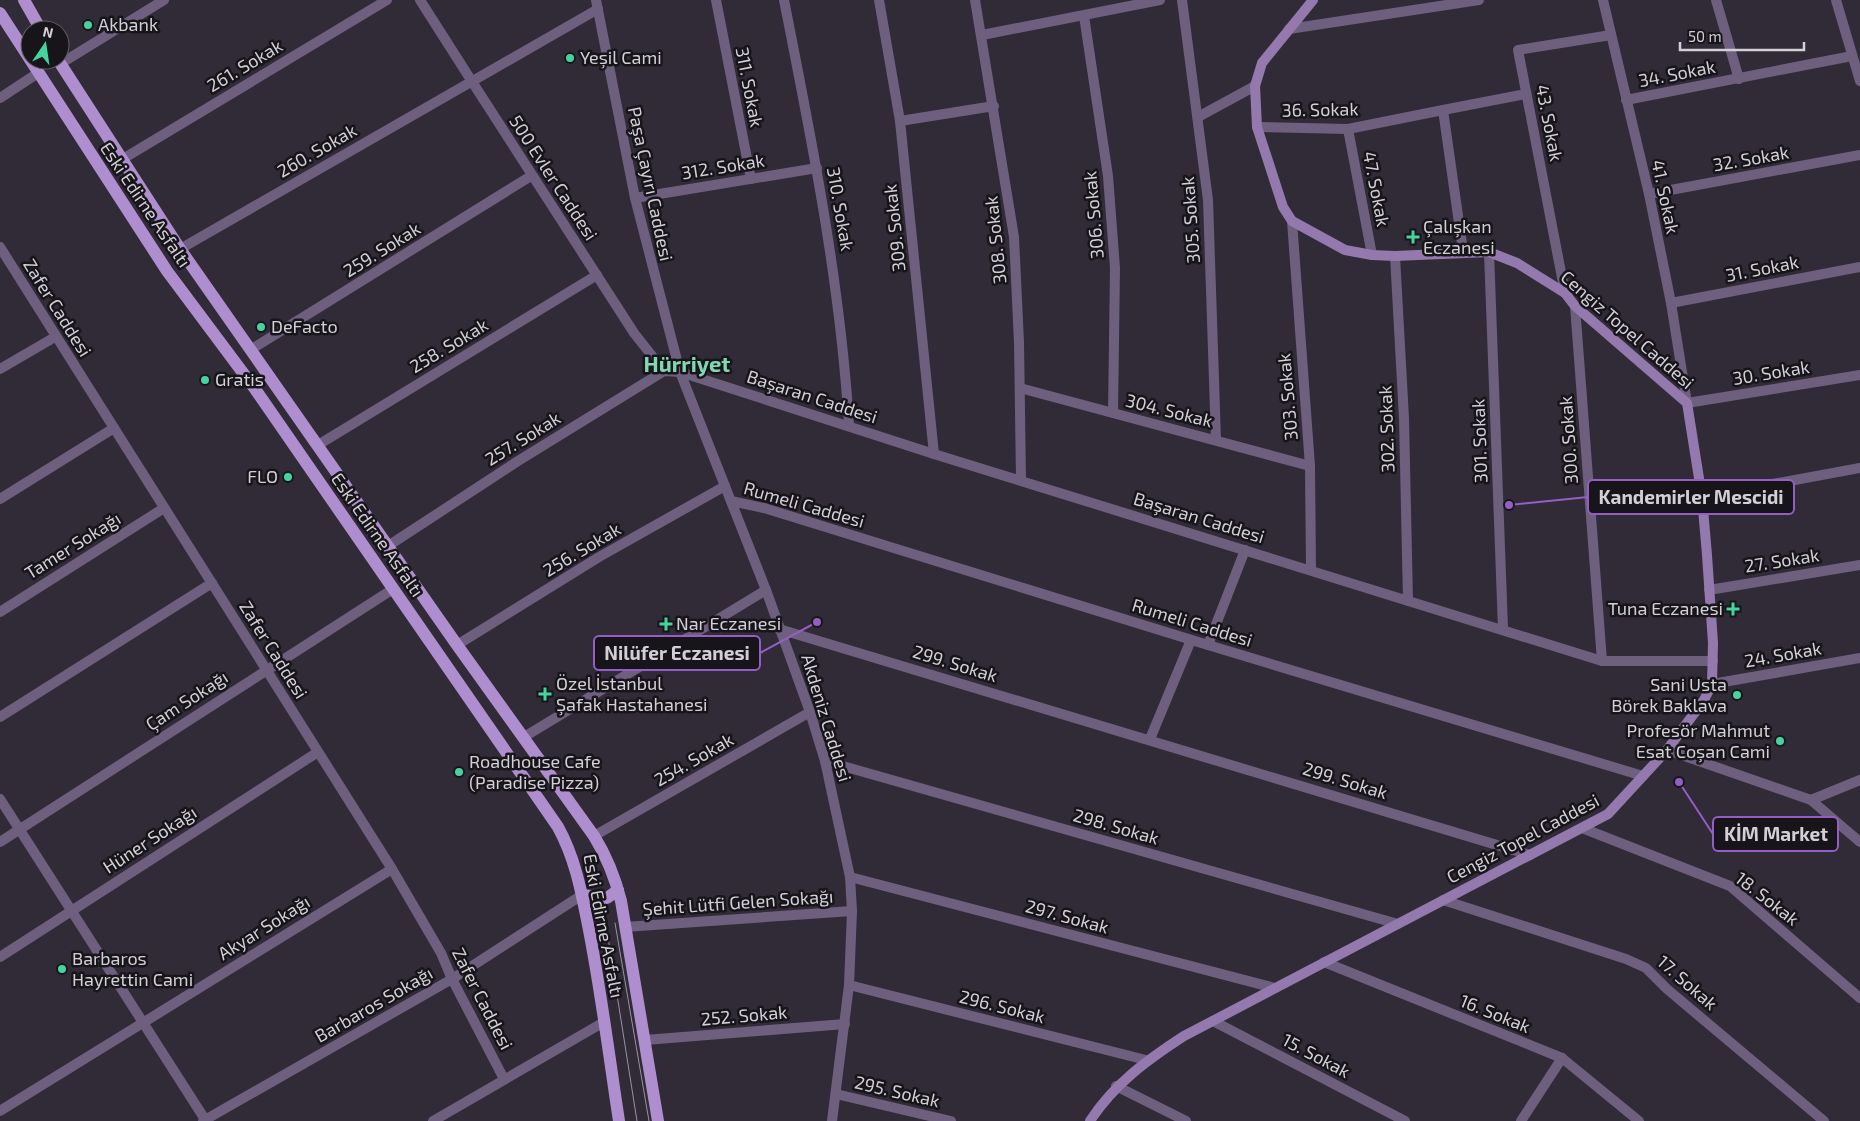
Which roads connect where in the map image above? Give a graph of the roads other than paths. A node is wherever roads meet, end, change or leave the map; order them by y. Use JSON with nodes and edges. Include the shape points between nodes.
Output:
{"nodes":[{"id":1,"x":24,"y":0,"type":"edge"},
{"id":2,"x":164,"y":0,"type":"edge"},
{"id":3,"x":387,"y":0,"type":"edge"},
{"id":4,"x":420,"y":0,"type":"edge"},
{"id":5,"x":716,"y":0,"type":"edge"},
{"id":6,"x":784,"y":0,"type":"edge"},
{"id":7,"x":879,"y":0,"type":"edge"},
{"id":8,"x":975,"y":0,"type":"edge"},
{"id":9,"x":1160,"y":0,"type":"edge"},
{"id":10,"x":1182,"y":0,"type":"edge"},
{"id":11,"x":1313,"y":0,"type":"edge"},
{"id":12,"x":1479,"y":0,"type":"edge"},
{"id":13,"x":1603,"y":0,"type":"edge"},
{"id":14,"x":1716,"y":0,"type":"edge"},
{"id":15,"x":1836,"y":0,"type":"edge"},
{"id":16,"x":597,"y":4,"type":"edge"},
{"id":17,"x":0,"y":13,"type":"edge"},
{"id":18,"x":1084,"y":16,"type":"junction"},
{"id":19,"x":35,"y":20,"type":"edge"},
{"id":20,"x":1289,"y":29,"type":"junction"},
{"id":21,"x":982,"y":35,"type":"junction"},
{"id":22,"x":1610,"y":35,"type":"junction"},
{"id":23,"x":70,"y":56,"type":"edge"},
{"id":24,"x":1852,"y":56,"type":"junction"},
{"id":25,"x":64,"y":70,"type":"edge"},
{"id":26,"x":38,"y":73,"type":"junction"},
{"id":27,"x":1739,"y":79,"type":"junction"},
{"id":28,"x":471,"y":80,"type":"junction"},
{"id":29,"x":1860,"y":81,"type":"edge"},
{"id":30,"x":1255,"y":86,"type":"junction"},
{"id":31,"x":1526,"y":94,"type":"junction"},
{"id":32,"x":0,"y":98,"type":"edge"},
{"id":33,"x":1626,"y":100,"type":"junction"},
{"id":34,"x":994,"y":106,"type":"junction"},
{"id":35,"x":1443,"y":110,"type":"junction"},
{"id":36,"x":1198,"y":117,"type":"junction"},
{"id":37,"x":900,"y":121,"type":"junction"},
{"id":38,"x":1257,"y":127,"type":"junction"},
{"id":39,"x":1348,"y":129,"type":"junction"},
{"id":40,"x":1860,"y":156,"type":"edge"},
{"id":41,"x":121,"y":160,"type":"junction"},
{"id":42,"x":817,"y":168,"type":"junction"},
{"id":43,"x":531,"y":176,"type":"junction"},
{"id":44,"x":751,"y":180,"type":"junction"},
{"id":45,"x":1649,"y":194,"type":"junction"},
{"id":46,"x":635,"y":198,"type":"junction"},
{"id":47,"x":1292,"y":221,"type":"junction"},
{"id":48,"x":0,"y":247,"type":"edge"},
{"id":49,"x":180,"y":249,"type":"junction"},
{"id":50,"x":1463,"y":251,"type":"junction"},
{"id":51,"x":1489,"y":252,"type":"junction"},
{"id":52,"x":1372,"y":255,"type":"junction"},
{"id":53,"x":1395,"y":256,"type":"junction"},
{"id":54,"x":1860,"y":266,"type":"edge"},
{"id":55,"x":596,"y":275,"type":"junction"},
{"id":56,"x":1565,"y":293,"type":"junction"},
{"id":57,"x":1671,"y":302,"type":"junction"},
{"id":58,"x":1575,"y":306,"type":"junction"},
{"id":59,"x":56,"y":337,"type":"junction"},
{"id":60,"x":250,"y":350,"type":"junction"},
{"id":61,"x":0,"y":369,"type":"edge"},
{"id":62,"x":664,"y":370,"type":"junction"},
{"id":63,"x":680,"y":372,"type":"junction"},
{"id":64,"x":1860,"y":375,"type":"edge"},
{"id":65,"x":1020,"y":388,"type":"junction"},
{"id":66,"x":1687,"y":403,"type":"junction"},
{"id":67,"x":1113,"y":413,"type":"junction"},
{"id":68,"x":849,"y":426,"type":"junction"},
{"id":69,"x":114,"y":428,"type":"junction"},
{"id":70,"x":1216,"y":440,"type":"junction"},
{"id":71,"x":318,"y":445,"type":"junction"},
{"id":72,"x":934,"y":454,"type":"junction"},
{"id":73,"x":1310,"y":466,"type":"junction"},
{"id":74,"x":1860,"y":468,"type":"edge"},
{"id":75,"x":1021,"y":480,"type":"junction"},
{"id":76,"x":725,"y":486,"type":"junction"},
{"id":77,"x":1702,"y":497,"type":"junction"},
{"id":78,"x":0,"y":499,"type":"edge"},
{"id":79,"x":730,"y":501,"type":"junction"},
{"id":80,"x":164,"y":508,"type":"junction"},
{"id":81,"x":388,"y":546,"type":"junction"},
{"id":82,"x":1245,"y":550,"type":"junction"},
{"id":83,"x":1860,"y":565,"type":"edge"},
{"id":84,"x":380,"y":569,"type":"junction"},
{"id":85,"x":1311,"y":570,"type":"junction"},
{"id":86,"x":212,"y":583,"type":"junction"},
{"id":87,"x":393,"y":589,"type":"junction"},
{"id":88,"x":766,"y":590,"type":"junction"},
{"id":89,"x":1709,"y":590,"type":"junction"},
{"id":90,"x":1408,"y":601,"type":"junction"},
{"id":91,"x":0,"y":612,"type":"edge"},
{"id":92,"x":779,"y":629,"type":"junction"},
{"id":93,"x":1503,"y":629,"type":"junction"},
{"id":94,"x":1191,"y":640,"type":"junction"},
{"id":95,"x":457,"y":645,"type":"junction"},
{"id":96,"x":1208,"y":645,"type":"junction"},
{"id":97,"x":1860,"y":658,"type":"edge"},
{"id":98,"x":1602,"y":661,"type":"junction"},
{"id":99,"x":1713,"y":661,"type":"junction"},
{"id":100,"x":266,"y":670,"type":"junction"},
{"id":101,"x":1712,"y":684,"type":"junction"},
{"id":102,"x":810,"y":712,"type":"junction"},
{"id":103,"x":0,"y":717,"type":"edge"},
{"id":104,"x":524,"y":737,"type":"junction"},
{"id":105,"x":1150,"y":739,"type":"junction"},
{"id":106,"x":1667,"y":750,"type":"junction"},
{"id":107,"x":318,"y":752,"type":"junction"},
{"id":108,"x":825,"y":761,"type":"junction"},
{"id":109,"x":1643,"y":776,"type":"junction"},
{"id":110,"x":1860,"y":780,"type":"edge"},
{"id":111,"x":0,"y":799,"type":"edge"},
{"id":112,"x":1811,"y":800,"type":"junction"},
{"id":113,"x":1582,"y":828,"type":"junction"},
{"id":114,"x":19,"y":830,"type":"junction"},
{"id":115,"x":594,"y":836,"type":"junction"},
{"id":116,"x":0,"y":842,"type":"edge"},
{"id":117,"x":1860,"y":842,"type":"edge"},
{"id":118,"x":1530,"y":855,"type":"junction"},
{"id":119,"x":392,"y":869,"type":"junction"},
{"id":120,"x":850,"y":877,"type":"junction"},
{"id":121,"x":618,"y":890,"type":"junction"},
{"id":122,"x":582,"y":895,"type":"junction"},
{"id":123,"x":1443,"y":900,"type":"junction"},
{"id":124,"x":70,"y":911,"type":"junction"},
{"id":125,"x":852,"y":911,"type":"junction"},
{"id":126,"x":1398,"y":924,"type":"junction"},
{"id":127,"x":625,"y":927,"type":"junction"},
{"id":128,"x":0,"y":957,"type":"edge"},
{"id":129,"x":1324,"y":962,"type":"junction"},
{"id":130,"x":452,"y":980,"type":"junction"},
{"id":131,"x":849,"y":985,"type":"junction"},
{"id":132,"x":1275,"y":988,"type":"junction"},
{"id":133,"x":1860,"y":998,"type":"edge"},
{"id":134,"x":144,"y":1021,"type":"junction"},
{"id":135,"x":1213,"y":1021,"type":"junction"},
{"id":136,"x":604,"y":1022,"type":"junction"},
{"id":137,"x":845,"y":1024,"type":"junction"},
{"id":138,"x":645,"y":1040,"type":"junction"},
{"id":139,"x":1562,"y":1058,"type":"junction"},
{"id":140,"x":1146,"y":1060,"type":"junction"},
{"id":141,"x":504,"y":1079,"type":"junction"},
{"id":142,"x":1116,"y":1086,"type":"junction"},
{"id":143,"x":836,"y":1094,"type":"junction"},
{"id":144,"x":0,"y":1111,"type":"edge"},
{"id":145,"x":205,"y":1120,"type":"edge"},
{"id":146,"x":433,"y":1121,"type":"edge"},
{"id":147,"x":620,"y":1121,"type":"edge"},
{"id":148,"x":658,"y":1121,"type":"edge"},
{"id":149,"x":832,"y":1121,"type":"edge"},
{"id":150,"x":951,"y":1121,"type":"edge"},
{"id":151,"x":1090,"y":1121,"type":"edge"},
{"id":152,"x":1186,"y":1121,"type":"edge"},
{"id":153,"x":1405,"y":1121,"type":"edge"},
{"id":154,"x":1521,"y":1121,"type":"edge"},
{"id":155,"x":1639,"y":1121,"type":"edge"},
{"id":156,"x":1824,"y":1121,"type":"edge"}],
"edges":[{"from":1,"to":19,"type":"main road"},
{"from":2,"to":23,"type":"street"},
{"from":3,"to":41,"type":"street","name":"261. Sokak"},
{"from":4,"to":28,"type":"street","name":"500 Evler Caddesi"},
{"from":5,"to":44,"type":"street","name":"311. Sokak"},
{"from":6,"to":42,"type":"street","name":"310. Sokak"},
{"from":7,"to":37,"type":"street","name":"309. Sokak"},
{"from":8,"to":21,"type":"street","name":"308. Sokak"},
{"from":9,"to":18,"type":"street"},
{"from":10,"to":36,"type":"street","name":"305. Sokak"},
{"from":11,"to":20,"type":"main road"},
{"from":12,"to":20,"type":"street"},
{"from":13,"to":22,"type":"street","name":"41. Sokak"},
{"from":14,"to":27,"type":"street"},
{"from":15,"to":24,"type":"street"},
{"from":16,"to":28,"type":"street","name":"260. Sokak"},
{"from":16,"to":46,"type":"street","name":"Paşa Çayırı Caddesi"},
{"from":17,"to":26,"type":"main road","name":"Eski Edirne Asfaltı"},
{"from":18,"to":21,"type":"street"},
{"from":18,"to":67,"type":"street","name":"306. Sokak","via":[[1108,176],[1113,250]]},
{"from":20,"to":30,"type":"main road","via":[[1262,63]]},
{"from":21,"to":34,"type":"street","name":"308. Sokak"},
{"from":22,"to":31,"type":"street","name":"43. Sokak","via":[[1518,50]]},
{"from":22,"to":33,"type":"street","name":"41. Sokak"},
{"from":24,"to":27,"type":"street","name":"34. Sokak"},
{"from":24,"to":29,"type":"street"},
{"from":25,"to":41,"type":"main road","name":"Eski Edirne Asfaltı"},
{"from":26,"to":32,"type":"street"},
{"from":26,"to":84,"type":"main road","name":"Eski Edirne Asfaltı","via":[[167,272],[255,389]]},
{"from":27,"to":33,"type":"street","name":"34. Sokak"},
{"from":28,"to":43,"type":"street","name":"500 Evler Caddesi"},
{"from":28,"to":49,"type":"street","name":"260. Sokak"},
{"from":30,"to":36,"type":"street"},
{"from":30,"to":38,"type":"main road"},
{"from":31,"to":35,"type":"street","name":"36. Sokak"},
{"from":31,"to":56,"type":"street","name":"43. Sokak"},
{"from":33,"to":45,"type":"street","name":"41. Sokak"},
{"from":34,"to":37,"type":"street"},
{"from":34,"to":65,"type":"street","name":"308. Sokak","via":[[1014,237]]},
{"from":35,"to":39,"type":"street","name":"36. Sokak"},
{"from":35,"to":50,"type":"street"},
{"from":36,"to":70,"type":"street","name":"305. Sokak","via":[[1208,200]]},
{"from":37,"to":72,"type":"street","name":"309. Sokak"},
{"from":38,"to":39,"type":"street","name":"36. Sokak"},
{"from":38,"to":47,"type":"main road","via":[[1283,207]]},
{"from":39,"to":52,"type":"street","name":"47. Sokak"},
{"from":40,"to":45,"type":"street","name":"32. Sokak"},
{"from":41,"to":49,"type":"main road","name":"Eski Edirne Asfaltı"},
{"from":42,"to":44,"type":"street","name":"312. Sokak"},
{"from":42,"to":68,"type":"street","name":"310. Sokak","via":[[843,339]]},
{"from":43,"to":55,"type":"street","name":"500 Evler Caddesi"},
{"from":43,"to":60,"type":"street","name":"259. Sokak"},
{"from":44,"to":46,"type":"street","name":"312. Sokak"},
{"from":45,"to":57,"type":"street","name":"41. Sokak"},
{"from":46,"to":63,"type":"street","name":"Paşa Çayırı Caddesi"},
{"from":47,"to":52,"type":"main road","name":"Cengiz Topel Caddesi","via":[[1345,250]]},
{"from":47,"to":73,"type":"street","name":"303. Sokak"},
{"from":48,"to":59,"type":"street","name":"Zafer Caddesi"},
{"from":49,"to":60,"type":"main road","name":"Eski Edirne Asfaltı"},
{"from":50,"to":51,"type":"main road","name":"Cengiz Topel Caddesi"},
{"from":50,"to":53,"type":"main road","name":"Cengiz Topel Caddesi"},
{"from":51,"to":56,"type":"main road","name":"Cengiz Topel Caddesi","via":[[1517,263]]},
{"from":51,"to":93,"type":"street","name":"301. Sokak"},
{"from":52,"to":53,"type":"main road","name":"Cengiz Topel Caddesi"},
{"from":53,"to":90,"type":"street","name":"302. Sokak","via":[[1404,418]]},
{"from":54,"to":57,"type":"street","name":"31. Sokak"},
{"from":55,"to":62,"type":"street","name":"500 Evler Caddesi","via":[[634,333]]},
{"from":55,"to":71,"type":"street","name":"258. Sokak"},
{"from":56,"to":58,"type":"main road","name":"Cengiz Topel Caddesi"},
{"from":57,"to":66,"type":"street","name":"41. Sokak"},
{"from":58,"to":66,"type":"main road","name":"Cengiz Topel Caddesi"},
{"from":58,"to":98,"type":"street","name":"300. Sokak"},
{"from":59,"to":61,"type":"street"},
{"from":59,"to":69,"type":"street","name":"Zafer Caddesi"},
{"from":60,"to":71,"type":"main road","name":"Eski Edirne Asfaltı"},
{"from":62,"to":63,"type":"street"},
{"from":62,"to":81,"type":"street","name":"257. Sokak"},
{"from":63,"to":68,"type":"street","name":"Başaran Caddesi"},
{"from":63,"to":76,"type":"street","name":"Akdeniz Caddesi"},
{"from":64,"to":66,"type":"street","name":"30. Sokak"},
{"from":65,"to":67,"type":"street","name":"304. Sokak"},
{"from":65,"to":75,"type":"street","name":"308. Sokak"},
{"from":66,"to":77,"type":"main road","name":"Cengiz Topel Caddesi"},
{"from":67,"to":70,"type":"street","name":"304. Sokak"},
{"from":68,"to":72,"type":"street","name":"Başaran Caddesi"},
{"from":69,"to":78,"type":"street"},
{"from":69,"to":80,"type":"street","name":"Zafer Caddesi"},
{"from":70,"to":73,"type":"street","name":"304. Sokak"},
{"from":71,"to":81,"type":"main road","name":"Eski Edirne Asfaltı"},
{"from":72,"to":75,"type":"street","name":"Başaran Caddesi"},
{"from":73,"to":85,"type":"street","name":"303. Sokak"},
{"from":74,"to":77,"type":"street"},
{"from":75,"to":82,"type":"street","name":"Başaran Caddesi"},
{"from":76,"to":79,"type":"street","name":"Akdeniz Caddesi"},
{"from":76,"to":95,"type":"street","name":"256. Sokak","via":[[599,557]]},
{"from":77,"to":89,"type":"main road","name":"Cengiz Topel Caddesi"},
{"from":79,"to":88,"type":"street","name":"Akdeniz Caddesi"},
{"from":79,"to":94,"type":"street","name":"Rumeli Caddesi","via":[[764,508]]},
{"from":80,"to":86,"type":"street","name":"Zafer Caddesi"},
{"from":80,"to":91,"type":"street","name":"Tamer Sokağı"},
{"from":81,"to":84,"type":"main road"},
{"from":81,"to":95,"type":"main road","name":"Eski Edirne Asfaltı"},
{"from":82,"to":85,"type":"street","name":"Başaran Caddesi"},
{"from":82,"to":96,"type":"street"},
{"from":83,"to":89,"type":"street","name":"27. Sokak"},
{"from":84,"to":87,"type":"main road","name":"Eski Edirne Asfaltı"},
{"from":85,"to":90,"type":"street","name":"Başaran Caddesi"},
{"from":86,"to":100,"type":"street","name":"Zafer Caddesi"},
{"from":86,"to":103,"type":"street"},
{"from":87,"to":100,"type":"street","name":"Çam Sokağı"},
{"from":87,"to":122,"type":"main road","name":"Eski Edirne Asfaltı","via":[[558,827],[574,863]]},
{"from":88,"to":92,"type":"street","name":"Akdeniz Caddesi"},
{"from":88,"to":104,"type":"street"},
{"from":89,"to":99,"type":"main road","name":"Cengiz Topel Caddesi"},
{"from":90,"to":93,"type":"street","name":"Başaran Caddesi"},
{"from":92,"to":102,"type":"street","name":"Akdeniz Caddesi"},
{"from":92,"to":105,"type":"street","name":"299. Sokak"},
{"from":93,"to":98,"type":"street","name":"Başaran Caddesi"},
{"from":94,"to":96,"type":"street","name":"Rumeli Caddesi"},
{"from":94,"to":105,"type":"street"},
{"from":95,"to":104,"type":"main road","name":"Eski Edirne Asfaltı"},
{"from":96,"to":109,"type":"street","name":"Rumeli Caddesi"},
{"from":97,"to":101,"type":"street","name":"24. Sokak"},
{"from":98,"to":99,"type":"street","name":"Başaran Caddesi"},
{"from":99,"to":101,"type":"main road","name":"Cengiz Topel Caddesi"},
{"from":100,"to":107,"type":"street","name":"Zafer Caddesi"},
{"from":100,"to":114,"type":"street","name":"Çam Sokağı"},
{"from":101,"to":106,"type":"main road","name":"Cengiz Topel Caddesi"},
{"from":102,"to":108,"type":"street","name":"Akdeniz Caddesi"},
{"from":102,"to":115,"type":"street","name":"254. Sokak"},
{"from":104,"to":115,"type":"main road","name":"Eski Edirne Asfaltı"},
{"from":105,"to":118,"type":"street","name":"299. Sokak"},
{"from":106,"to":109,"type":"main road","name":"Cengiz Topel Caddesi"},
{"from":106,"to":112,"type":"street"},
{"from":107,"to":119,"type":"street","name":"Zafer Caddesi"},
{"from":107,"to":124,"type":"street","name":"Hüner Sokağı"},
{"from":108,"to":120,"type":"street","name":"Akdeniz Caddesi"},
{"from":108,"to":126,"type":"street","name":"298. Sokak"},
{"from":109,"to":113,"type":"main road","name":"Cengiz Topel Caddesi","via":[[1608,814]]},
{"from":110,"to":112,"type":"street"},
{"from":111,"to":114,"type":"street"},
{"from":112,"to":117,"type":"street"},
{"from":113,"to":118,"type":"main road","name":"Cengiz Topel Caddesi"},
{"from":113,"to":133,"type":"street","name":"18. Sokak","via":[[1730,886]]},
{"from":114,"to":116,"type":"street","name":"Çam Sokağı"},
{"from":114,"to":124,"type":"street"},
{"from":115,"to":121,"type":"main road","name":"Eski Edirne Asfaltı","via":[[611,866]]},
{"from":118,"to":123,"type":"main road","name":"Cengiz Topel Caddesi"},
{"from":119,"to":130,"type":"street","name":"Zafer Caddesi","via":[[441,953]]},
{"from":119,"to":134,"type":"street","name":"Akyar Sokağı"},
{"from":120,"to":125,"type":"street","name":"Akdeniz Caddesi"},
{"from":120,"to":132,"type":"street","name":"297. Sokak"},
{"from":121,"to":122,"type":"main road","via":[[607,898]]},
{"from":121,"to":127,"type":"main road","name":"Eski Edirne Asfaltı"},
{"from":122,"to":130,"type":"street","name":"Barbaros Sokağı"},
{"from":122,"to":136,"type":"main road","name":"Eski Edirne Asfaltı"},
{"from":123,"to":126,"type":"main road","name":"Cengiz Topel Caddesi"},
{"from":123,"to":156,"type":"street","name":"17. Sokak","via":[[1646,968]]},
{"from":124,"to":128,"type":"street","name":"Hüner Sokağı"},
{"from":124,"to":134,"type":"street"},
{"from":125,"to":127,"type":"street","name":"Şehit Lütfi Gelen Sokağı"},
{"from":125,"to":131,"type":"street","name":"Akdeniz Caddesi"},
{"from":126,"to":129,"type":"main road","name":"Cengiz Topel Caddesi"},
{"from":127,"to":138,"type":"main road","name":"Eski Edirne Asfaltı"},
{"from":129,"to":132,"type":"main road","name":"Cengiz Topel Caddesi"},
{"from":129,"to":139,"type":"street","name":"16. Sokak"},
{"from":130,"to":141,"type":"street","name":"Zafer Caddesi"},
{"from":130,"to":145,"type":"street","name":"Barbaros Sokağı"},
{"from":131,"to":137,"type":"street","name":"Akdeniz Caddesi"},
{"from":131,"to":140,"type":"street","name":"296. Sokak"},
{"from":132,"to":135,"type":"main road","name":"Cengiz Topel Caddesi"},
{"from":134,"to":144,"type":"street","name":"Akyar Sokağı"},
{"from":134,"to":145,"type":"street"},
{"from":135,"to":140,"type":"main road","name":"Cengiz Topel Caddesi"},
{"from":135,"to":153,"type":"street","name":"15. Sokak"},
{"from":136,"to":141,"type":"street"},
{"from":136,"to":147,"type":"main road","name":"Eski Edirne Asfaltı"},
{"from":137,"to":138,"type":"street","name":"252. Sokak"},
{"from":137,"to":143,"type":"street","name":"Akdeniz Caddesi"},
{"from":138,"to":148,"type":"main road","name":"Eski Edirne Asfaltı"},
{"from":139,"to":154,"type":"street"},
{"from":139,"to":155,"type":"street","name":"16. Sokak"},
{"from":140,"to":142,"type":"main road","name":"Cengiz Topel Caddesi"},
{"from":141,"to":146,"type":"street"},
{"from":142,"to":151,"type":"main road","name":"Cengiz Topel Caddesi"},
{"from":142,"to":152,"type":"street"},
{"from":143,"to":149,"type":"street","name":"Akdeniz Caddesi"},
{"from":143,"to":150,"type":"street","name":"295. Sokak"}]}
